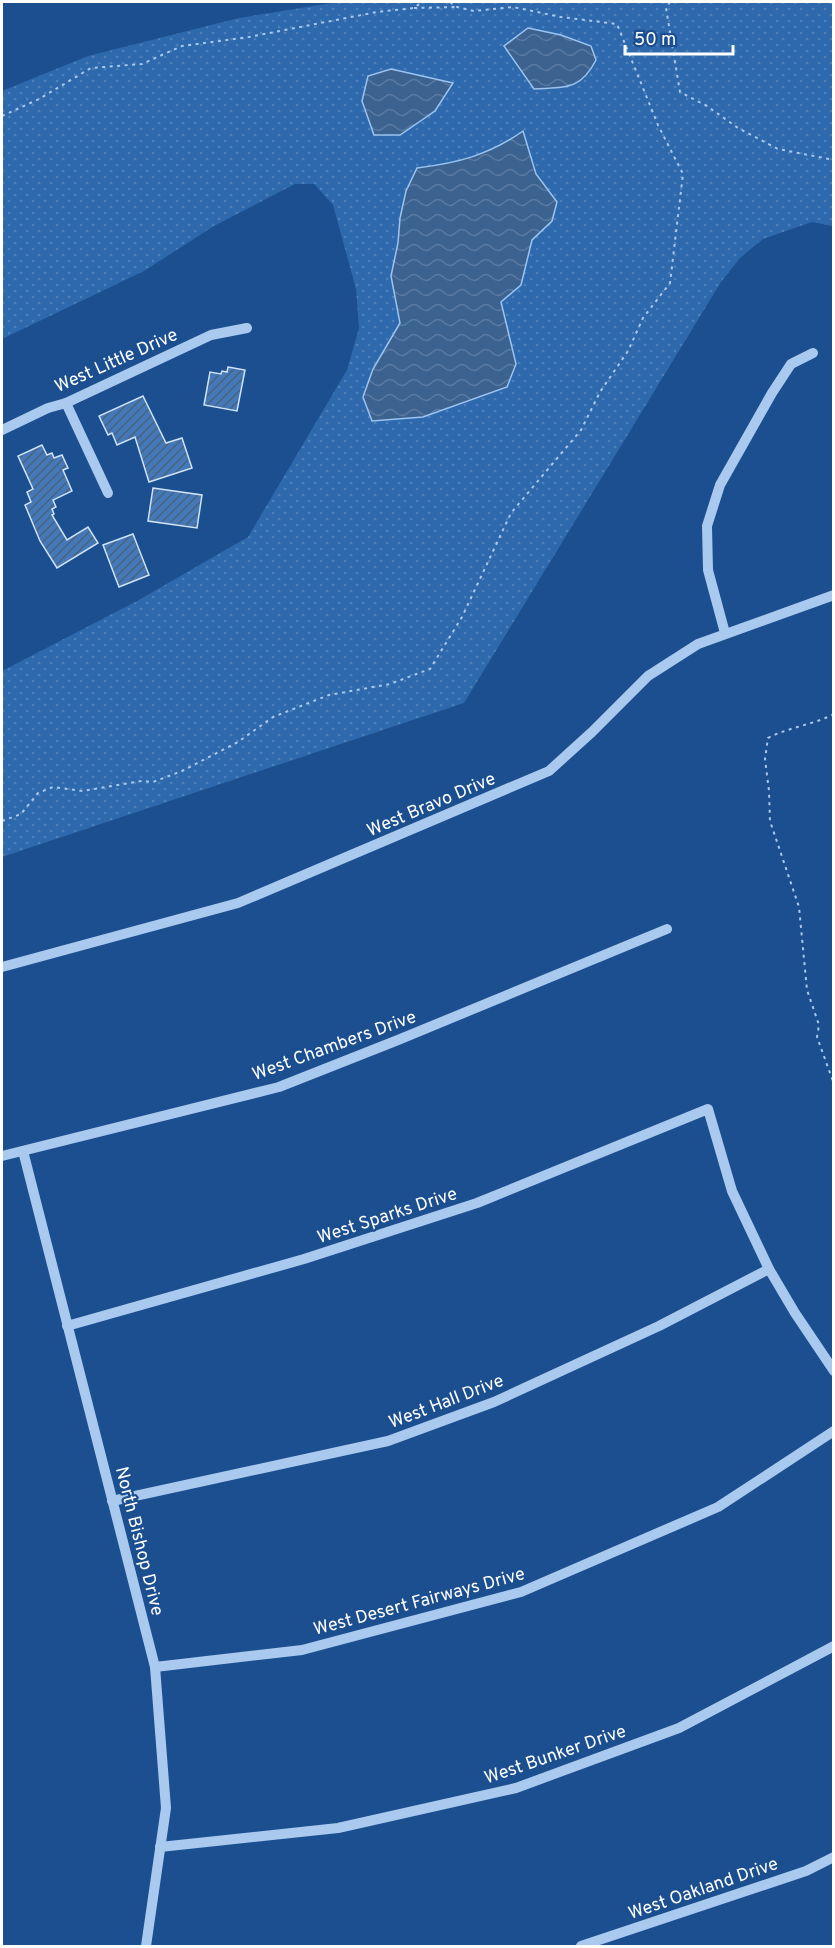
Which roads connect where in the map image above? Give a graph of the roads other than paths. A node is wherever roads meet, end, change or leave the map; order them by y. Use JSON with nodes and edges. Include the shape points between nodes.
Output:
{"nodes":[{"id":1,"x":247,"y":328,"type":"dead end"},
{"id":2,"x":813,"y":353,"type":"dead end"},
{"id":3,"x":66,"y":403,"type":"junction"},
{"id":4,"x":2,"y":430,"type":"edge"},
{"id":5,"x":108,"y":493,"type":"dead end"},
{"id":6,"x":834,"y":595,"type":"edge"},
{"id":7,"x":725,"y":633,"type":"junction"},
{"id":8,"x":667,"y":928,"type":"dead end"},
{"id":9,"x":2,"y":967,"type":"edge"},
{"id":10,"x":23,"y":1151,"type":"junction"},
{"id":11,"x":2,"y":1156,"type":"edge"},
{"id":12,"x":769,"y":1269,"type":"junction"},
{"id":13,"x":67,"y":1326,"type":"junction"},
{"id":14,"x":834,"y":1371,"type":"edge"},
{"id":15,"x":834,"y":1431,"type":"edge"},
{"id":16,"x":112,"y":1501,"type":"junction"},
{"id":17,"x":834,"y":1646,"type":"edge"},
{"id":18,"x":155,"y":1667,"type":"junction"},
{"id":19,"x":160,"y":1847,"type":"junction"},
{"id":20,"x":834,"y":1857,"type":"edge"},
{"id":21,"x":146,"y":1947,"type":"edge"},
{"id":22,"x":581,"y":1947,"type":"edge"}],
"edges":[{"from":1,"to":3,"type":"street","name":"West Little Drive","via":[[212,335]]},
{"from":2,"to":7,"type":"street","via":[[791,364],[772,393],[720,485],[706,526],[708,570]]},
{"from":3,"to":4,"type":"street","name":"West Little Drive"},
{"from":3,"to":5,"type":"street"},
{"from":6,"to":7,"type":"street","name":"West Bravo Drive"},
{"from":7,"to":9,"type":"street","name":"West Bravo Drive","via":[[698,644],[648,676],[549,771],[238,903]]},
{"from":8,"to":10,"type":"street","name":"West Chambers Drive","via":[[279,1086]]},
{"from":10,"to":11,"type":"street","name":"West Chambers Drive"},
{"from":10,"to":13,"type":"street","name":"North Bishop Drive"},
{"from":12,"to":13,"type":"street","name":"West Sparks Drive","via":[[732,1191],[708,1109],[477,1203],[304,1259]]},
{"from":12,"to":14,"type":"street"},
{"from":12,"to":16,"type":"street","name":"West Hall Drive","via":[[659,1326],[494,1402],[388,1441]]},
{"from":13,"to":16,"type":"street","name":"North Bishop Drive"},
{"from":15,"to":18,"type":"street","name":"West Desert Fairways Drive","via":[[718,1507],[521,1592],[302,1650]]},
{"from":16,"to":18,"type":"street","name":"North Bishop Drive"},
{"from":17,"to":19,"type":"street","name":"West Bunker Drive","via":[[679,1728],[516,1788],[338,1828]]},
{"from":18,"to":19,"type":"street","name":"North Bishop Drive","via":[[166,1808]]},
{"from":19,"to":21,"type":"street","name":"North Bishop Drive"},
{"from":20,"to":22,"type":"street","name":"West Oakland Drive","via":[[806,1871]]}]}
